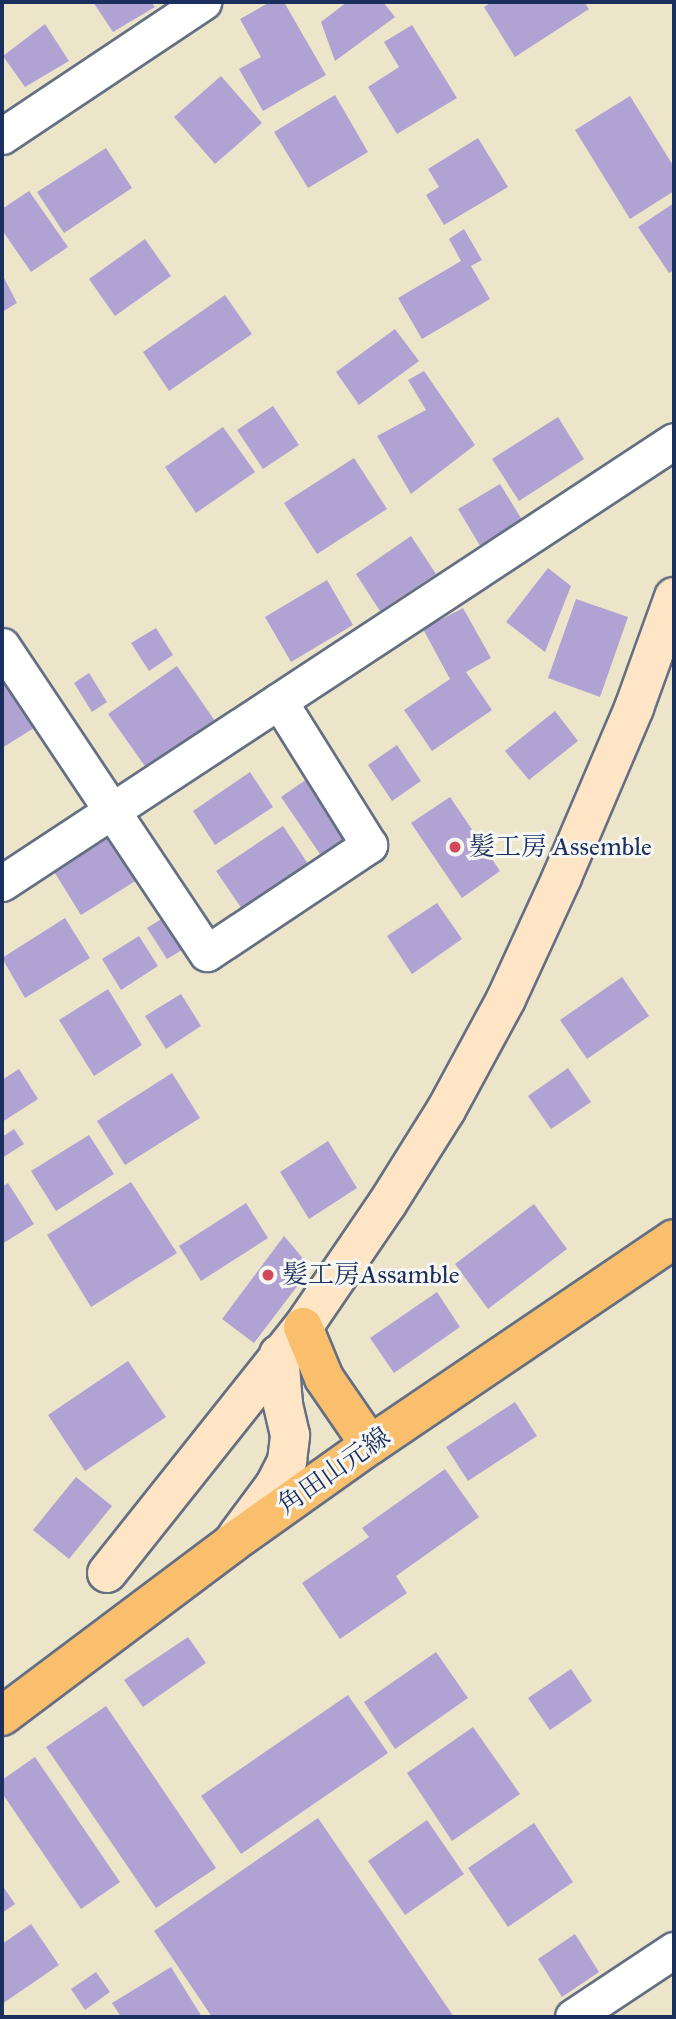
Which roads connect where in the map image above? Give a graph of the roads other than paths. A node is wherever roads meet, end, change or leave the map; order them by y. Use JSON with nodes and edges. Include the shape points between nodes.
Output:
{"nodes":[{"id":1,"x":204,"y":2,"type":"edge"},
{"id":2,"x":2,"y":136,"type":"edge"},
{"id":3,"x":674,"y":441,"type":"edge"},
{"id":4,"x":674,"y":597,"type":"edge"},
{"id":5,"x":2,"y":646,"type":"edge"},
{"id":6,"x":279,"y":701,"type":"junction"},
{"id":7,"x":112,"y":810,"type":"junction"},
{"id":8,"x":2,"y":883,"type":"edge"},
{"id":9,"x":674,"y":1239,"type":"edge"},
{"id":10,"x":291,"y":1340,"type":"junction"},
{"id":11,"x":370,"y":1445,"type":"junction"},
{"id":12,"x":232,"y":1543,"type":"junction"},
{"id":13,"x":107,"y":1573,"type":"dead end"},
{"id":14,"x":2,"y":1716,"type":"edge"},
{"id":15,"x":674,"y":1950,"type":"edge"},
{"id":16,"x":573,"y":2017,"type":"edge"}],
"edges":[{"from":1,"to":2,"type":"street"},
{"from":3,"to":6,"type":"street"},
{"from":4,"to":10,"type":"street","via":[[634,708],[506,999],[446,1110],[387,1204]]},
{"from":5,"to":7,"type":"street"},
{"from":6,"to":7,"type":"street"},
{"from":6,"to":7,"type":"street","via":[[369,845],[207,953]]},
{"from":7,"to":8,"type":"street"},
{"from":9,"to":11,"type":"main road","name":"角田山元線"},
{"from":10,"to":11,"type":"main road","via":[[324,1378]]},
{"from":10,"to":12,"type":"street","via":[[283,1404],[290,1435],[287,1461]]},
{"from":10,"to":13,"type":"street"},
{"from":11,"to":12,"type":"main road","name":"角田山元線"},
{"from":12,"to":14,"type":"main road","name":"角田山元線"},
{"from":15,"to":16,"type":"street"}]}
